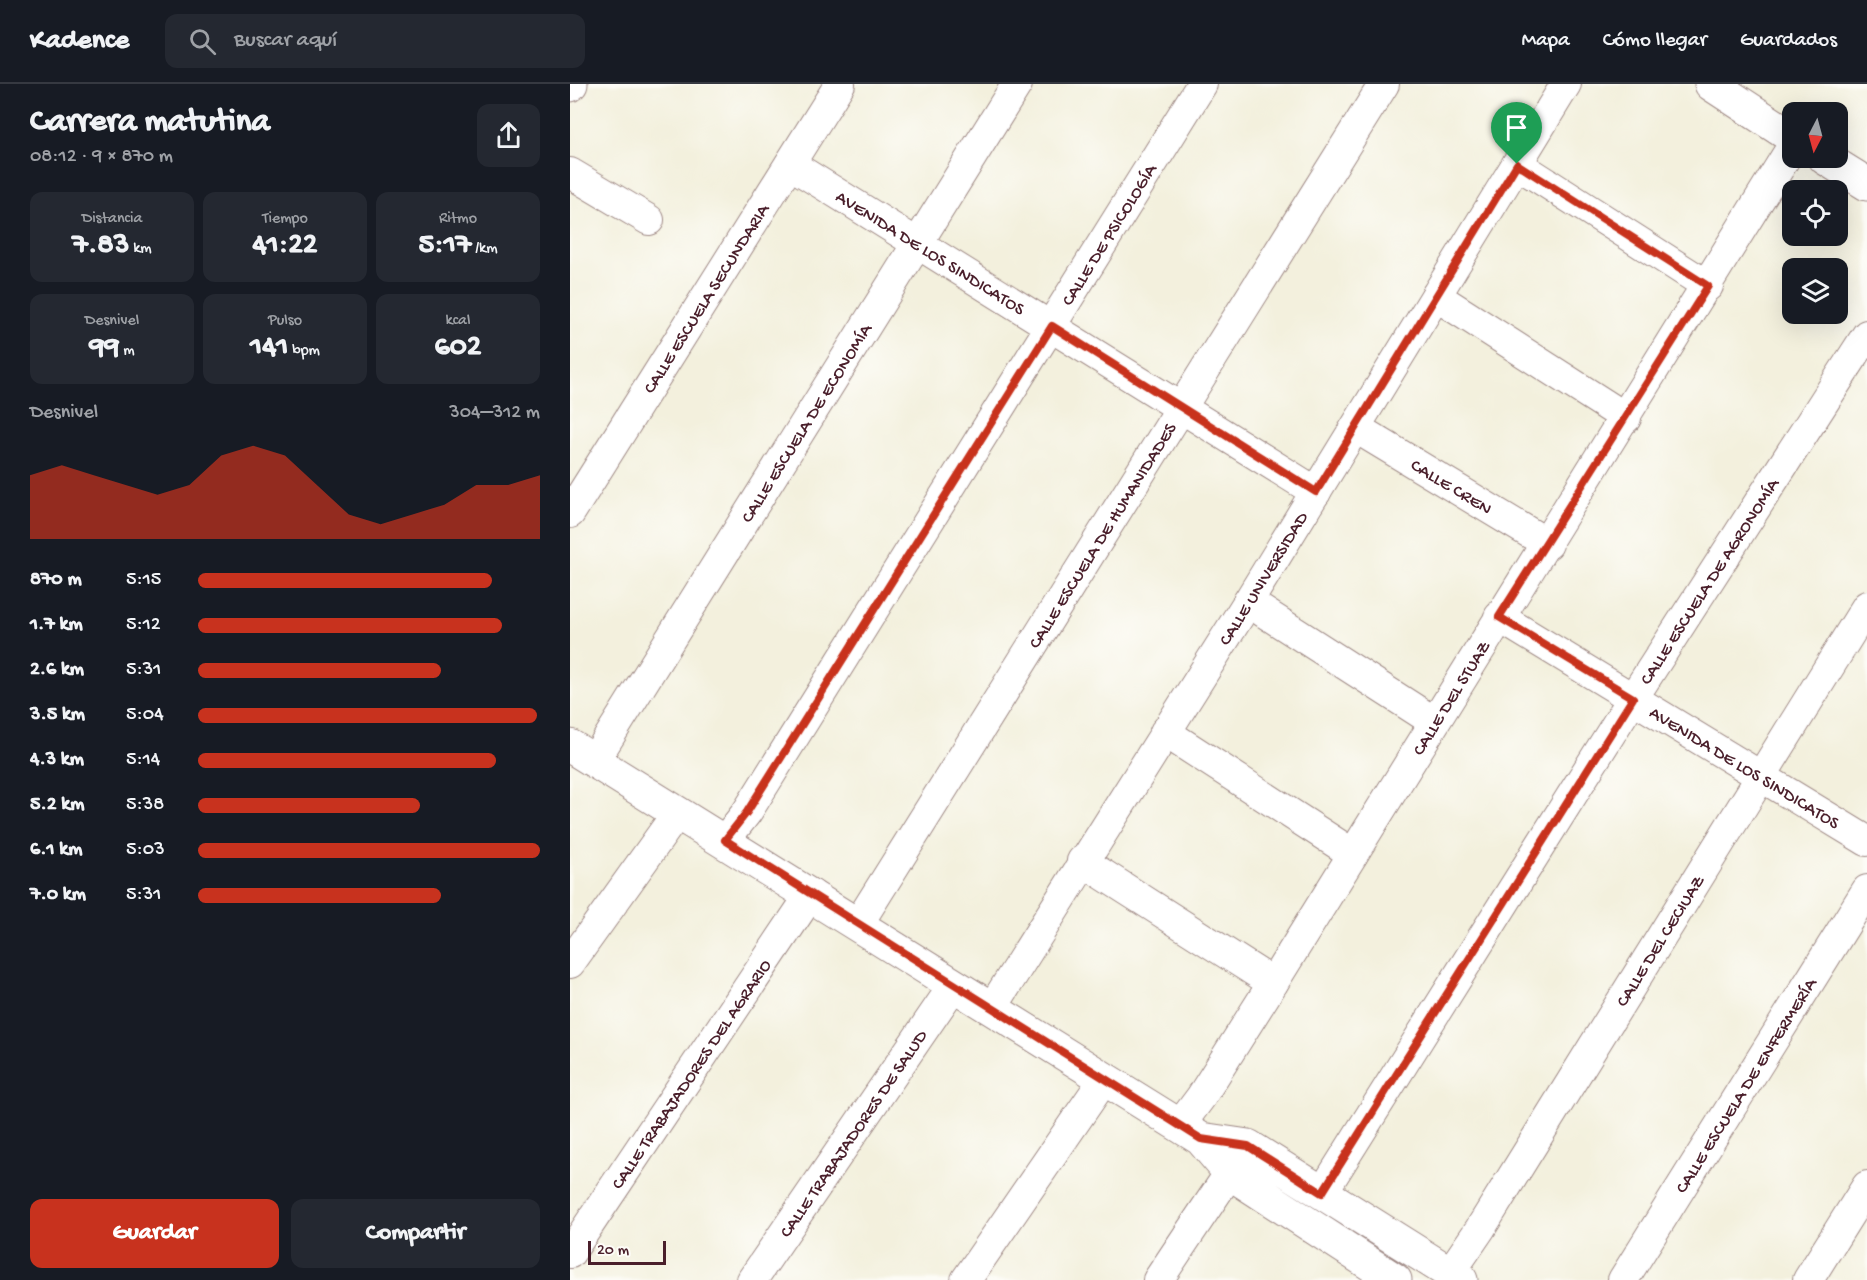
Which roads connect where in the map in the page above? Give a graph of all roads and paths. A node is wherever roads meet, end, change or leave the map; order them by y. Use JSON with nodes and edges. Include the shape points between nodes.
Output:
{"nodes":[{"id":1,"x":840,"y":84,"type":"edge"},
{"id":2,"x":1017,"y":84,"type":"edge"},
{"id":3,"x":1202,"y":84,"type":"edge"},
{"id":4,"x":1384,"y":84,"type":"edge"},
{"id":5,"x":1566,"y":84,"type":"edge"},
{"id":6,"x":1711,"y":84,"type":"edge"},
{"id":7,"x":1782,"y":130,"type":"edge"},
{"id":8,"x":790,"y":164,"type":"junction"},
{"id":9,"x":1517,"y":164,"type":"junction"},
{"id":10,"x":1782,"y":164,"type":"edge"},
{"id":11,"x":1841,"y":168,"type":"edge"},
{"id":12,"x":570,"y":173,"type":"edge"},
{"id":13,"x":1867,"y":184,"type":"edge"},
{"id":14,"x":649,"y":220,"type":"dead end"},
{"id":15,"x":919,"y":243,"type":"junction"},
{"id":16,"x":1708,"y":286,"type":"junction"},
{"id":17,"x":1436,"y":296,"type":"junction"},
{"id":18,"x":1052,"y":326,"type":"junction"},
{"id":19,"x":1867,"y":335,"type":"edge"},
{"id":20,"x":1182,"y":407,"type":"junction"},
{"id":21,"x":1626,"y":417,"type":"junction"},
{"id":22,"x":1356,"y":428,"type":"junction"},
{"id":23,"x":1316,"y":492,"type":"junction"},
{"id":24,"x":570,"y":513,"type":"edge"},
{"id":25,"x":1548,"y":544,"type":"junction"},
{"id":26,"x":1248,"y":602,"type":"junction"},
{"id":27,"x":1867,"y":606,"type":"edge"},
{"id":28,"x":1499,"y":617,"type":"junction"},
{"id":29,"x":1633,"y":698,"type":"junction"},
{"id":30,"x":1433,"y":721,"type":"junction"},
{"id":31,"x":1165,"y":732,"type":"junction"},
{"id":32,"x":582,"y":753,"type":"edge"},
{"id":33,"x":1760,"y":775,"type":"junction"},
{"id":34,"x":678,"y":812,"type":"junction"},
{"id":35,"x":725,"y":840,"type":"junction"},
{"id":36,"x":1867,"y":841,"type":"edge"},
{"id":37,"x":1353,"y":854,"type":"junction"},
{"id":38,"x":1082,"y":861,"type":"junction"},
{"id":39,"x":1867,"y":890,"type":"edge"},
{"id":40,"x":811,"y":894,"type":"junction"},
{"id":41,"x":858,"y":924,"type":"junction"},
{"id":42,"x":570,"y":963,"type":"edge"},
{"id":43,"x":1273,"y":983,"type":"junction"},
{"id":44,"x":954,"y":985,"type":"junction"},
{"id":45,"x":992,"y":1008,"type":"junction"},
{"id":46,"x":1105,"y":1078,"type":"junction"},
{"id":47,"x":1190,"y":1132,"type":"junction"},
{"id":48,"x":1248,"y":1146,"type":"junction"},
{"id":49,"x":1230,"y":1173,"type":"junction"},
{"id":50,"x":1867,"y":1186,"type":"edge"},
{"id":51,"x":1322,"y":1193,"type":"junction"},
{"id":52,"x":570,"y":1253,"type":"edge"},
{"id":53,"x":1455,"y":1276,"type":"edge"},
{"id":54,"x":752,"y":1280,"type":"edge"},
{"id":55,"x":966,"y":1280,"type":"edge"},
{"id":56,"x":1158,"y":1280,"type":"edge"},
{"id":57,"x":1395,"y":1280,"type":"edge"},
{"id":58,"x":1623,"y":1280,"type":"edge"},
{"id":59,"x":1808,"y":1280,"type":"edge"}],
"edges":[{"from":1,"to":8,"type":"street","name":"CALLE ESCUELA SECUNDARIA"},
{"from":2,"to":15,"type":"street","name":"CALLE ESCUELA DE ECONOMÍA"},
{"from":3,"to":18,"type":"street","name":"CALLE DE PSICOLOGÍA"},
{"from":4,"to":20,"type":"street","name":"CALLE ESCUELA DE HUMANIDADES"},
{"from":5,"to":9,"type":"street","name":"CALLE UNIVERSIDAD"},
{"from":6,"to":7,"type":"street"},
{"from":8,"to":15,"type":"street","name":"AVENIDA DE LOS SINDICATOS"},
{"from":8,"to":24,"type":"street","name":"CALLE ESCUELA SECUNDARIA"},
{"from":9,"to":16,"type":"street"},
{"from":9,"to":17,"type":"street","name":"CALLE UNIVERSIDAD"},
{"from":10,"to":16,"type":"street","name":"CALLE DEL STUAZ"},
{"from":11,"to":13,"type":"street"},
{"from":12,"to":14,"type":"street"},
{"from":15,"to":18,"type":"street","name":"AVENIDA DE LOS SINDICATOS"},
{"from":15,"to":32,"type":"street","name":"CALLE ESCUELA DE ECONOMÍA"},
{"from":16,"to":21,"type":"street","name":"CALLE DEL STUAZ"},
{"from":17,"to":21,"type":"street"},
{"from":17,"to":22,"type":"street","name":"CALLE UNIVERSIDAD"},
{"from":18,"to":20,"type":"street","name":"AVENIDA DE LOS SINDICATOS"},
{"from":18,"to":35,"type":"street","name":"CALLE DE PSICOLOGÍA","via":[[753,802]]},
{"from":19,"to":29,"type":"street","name":"CALLE ESCUELA DE AGRONOMÍA"},
{"from":20,"to":23,"type":"street","name":"AVENIDA DE LOS SINDICATOS"},
{"from":20,"to":41,"type":"street","name":"CALLE ESCUELA DE HUMANIDADES"},
{"from":21,"to":25,"type":"street","name":"CALLE DEL STUAZ"},
{"from":22,"to":23,"type":"street","name":"CALLE UNIVERSIDAD"},
{"from":22,"to":25,"type":"street","name":"CALLE CREN"},
{"from":23,"to":26,"type":"street","name":"CALLE UNIVERSIDAD"},
{"from":25,"to":28,"type":"street","name":"CALLE DEL STUAZ"},
{"from":26,"to":30,"type":"street"},
{"from":26,"to":31,"type":"street","name":"CALLE UNIVERSIDAD"},
{"from":27,"to":33,"type":"street","name":"CALLE DEL CECIUAZ"},
{"from":28,"to":29,"type":"street","name":"AVENIDA DE LOS SINDICATOS"},
{"from":28,"to":30,"type":"street","name":"CALLE DEL STUAZ"},
{"from":29,"to":33,"type":"street","name":"AVENIDA DE LOS SINDICATOS"},
{"from":29,"to":51,"type":"street","name":"CALLE ESCUELA DE AGRONOMÍA"},
{"from":30,"to":37,"type":"street","name":"CALLE DEL STUAZ"},
{"from":31,"to":37,"type":"street"},
{"from":31,"to":38,"type":"street","name":"CALLE UNIVERSIDAD"},
{"from":32,"to":34,"type":"street"},
{"from":33,"to":36,"type":"street","name":"AVENIDA DE LOS SINDICATOS"},
{"from":33,"to":53,"type":"street","name":"CALLE DEL CECIUAZ","via":[[1480,1229]]},
{"from":34,"to":35,"type":"street"},
{"from":34,"to":42,"type":"street"},
{"from":35,"to":40,"type":"street"},
{"from":37,"to":43,"type":"street","name":"CALLE DEL STUAZ"},
{"from":38,"to":43,"type":"street"},
{"from":38,"to":45,"type":"street","name":"CALLE UNIVERSIDAD"},
{"from":39,"to":58,"type":"street","name":"CALLE ESCUELA DE ENFERMERÍA"},
{"from":40,"to":41,"type":"street"},
{"from":40,"to":52,"type":"street","name":"CALLE TRABAJADORES DEL AGRARIO"},
{"from":41,"to":44,"type":"street"},
{"from":43,"to":47,"type":"street","name":"CALLE DEL STUAZ","via":[[1201,1097]]},
{"from":44,"to":45,"type":"street"},
{"from":44,"to":54,"type":"street","name":"CALLE TRABAJADORES DE SALUD"},
{"from":45,"to":46,"type":"street"},
{"from":46,"to":47,"type":"street"},
{"from":46,"to":55,"type":"street"},
{"from":47,"to":48,"type":"street"},
{"from":47,"to":49,"type":"street"},
{"from":48,"to":49,"type":"street"},
{"from":48,"to":51,"type":"street"},
{"from":49,"to":56,"type":"street"},
{"from":49,"to":57,"type":"street"},
{"from":50,"to":59,"type":"street"},
{"from":51,"to":53,"type":"street"}]}
